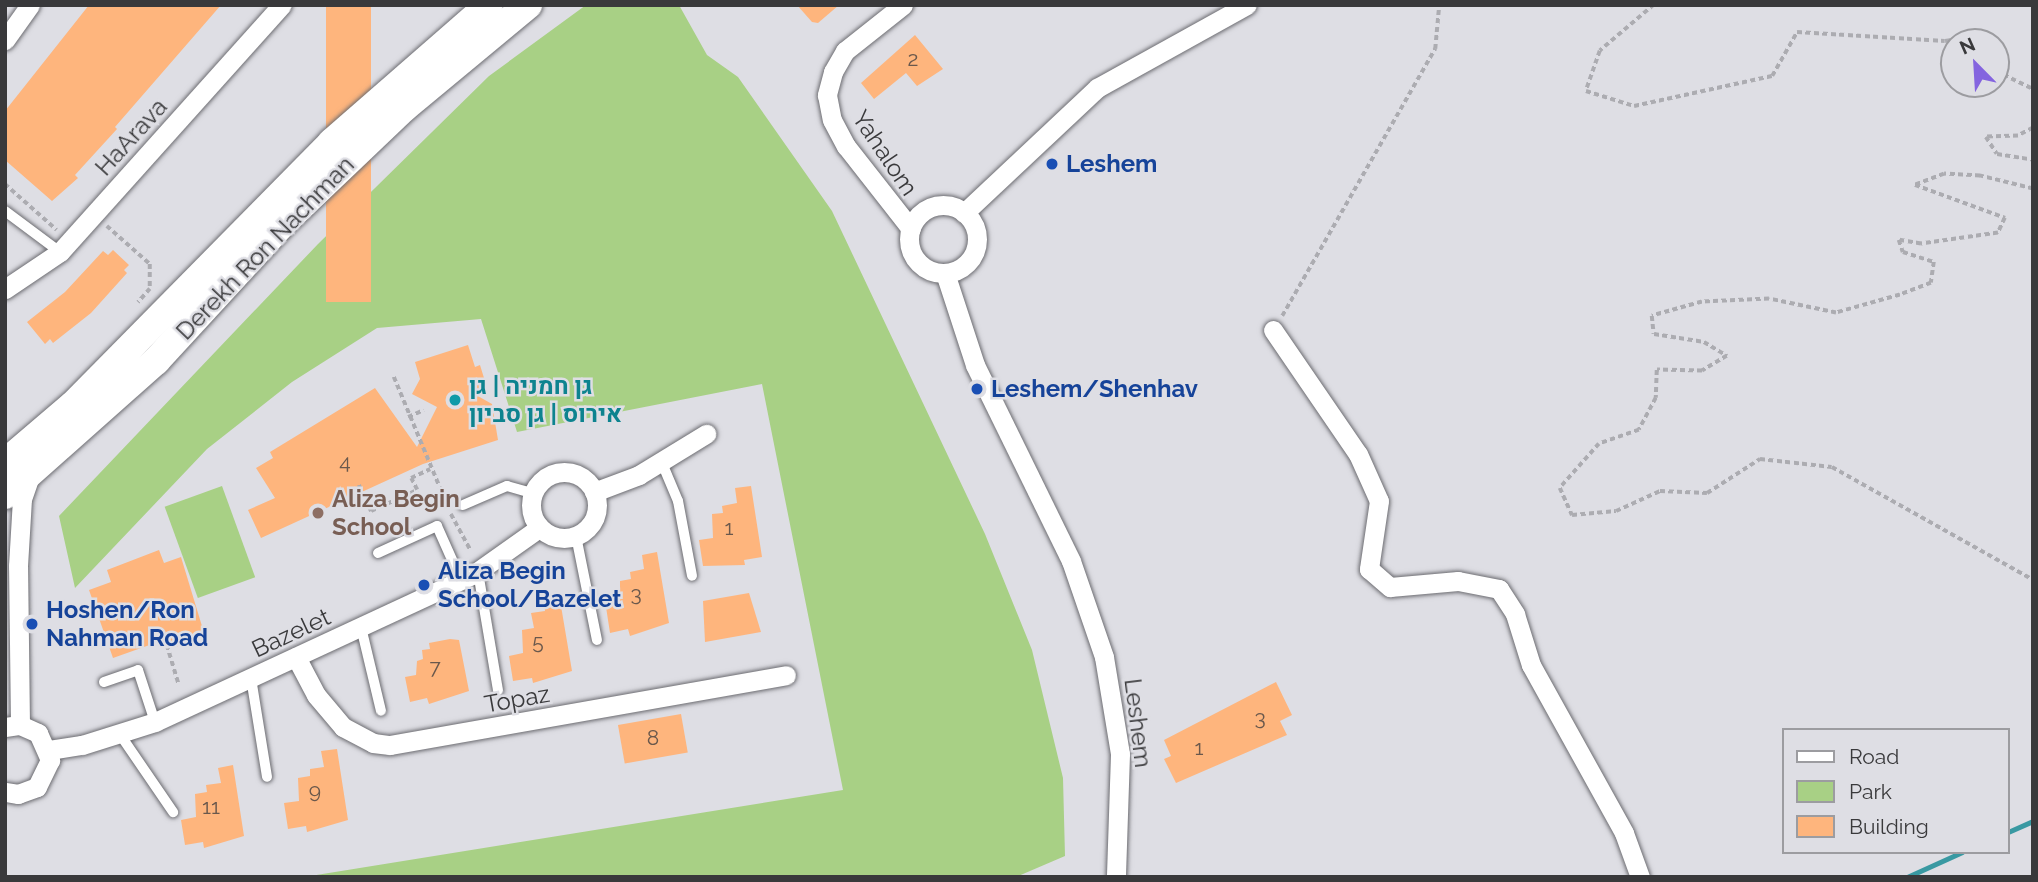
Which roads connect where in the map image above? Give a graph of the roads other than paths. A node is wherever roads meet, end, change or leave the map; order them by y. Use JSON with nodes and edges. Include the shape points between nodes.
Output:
{"nodes":[{"id":1,"x":30,"y":5,"type":"edge"},
{"id":2,"x":282,"y":5,"type":"edge"},
{"id":3,"x":489,"y":5,"type":"edge"},
{"id":4,"x":528,"y":5,"type":"edge"},
{"id":5,"x":902,"y":5,"type":"edge"},
{"id":6,"x":1247,"y":5,"type":"edge"},
{"id":7,"x":5,"y":40,"type":"edge"},
{"id":8,"x":5,"y":211,"type":"edge"},
{"id":9,"x":964,"y":213,"type":"junction"},
{"id":10,"x":911,"y":229,"type":"junction"},
{"id":11,"x":60,"y":252,"type":"junction"},
{"id":12,"x":945,"y":273,"type":"junction"},
{"id":13,"x":5,"y":289,"type":"edge"},
{"id":14,"x":1273,"y":330,"type":"road end"},
{"id":15,"x":706,"y":434,"type":"dead end"},
{"id":16,"x":662,"y":463,"type":"junction"},
{"id":17,"x":18,"y":469,"type":"edge"},
{"id":18,"x":594,"y":492,"type":"junction"},
{"id":19,"x":532,"y":493,"type":"junction"},
{"id":20,"x":5,"y":495,"type":"edge"},
{"id":21,"x":463,"y":505,"type":"dead end"},
{"id":22,"x":539,"y":528,"type":"junction"},
{"id":23,"x":576,"y":536,"type":"junction"},
{"id":24,"x":378,"y":553,"type":"dead end"},
{"id":25,"x":12,"y":562,"type":"edge"},
{"id":26,"x":470,"y":576,"type":"junction"},
{"id":27,"x":692,"y":576,"type":"dead end"},
{"id":28,"x":361,"y":626,"type":"junction"},
{"id":29,"x":597,"y":640,"type":"dead end"},
{"id":30,"x":296,"y":657,"type":"junction"},
{"id":31,"x":786,"y":675,"type":"dead end"},
{"id":32,"x":251,"y":678,"type":"junction"},
{"id":33,"x":104,"y":682,"type":"dead end"},
{"id":34,"x":498,"y":690,"type":"dead end"},
{"id":35,"x":381,"y":711,"type":"dead end"},
{"id":36,"x":155,"y":722,"type":"junction"},
{"id":37,"x":13,"y":726,"type":"edge"},
{"id":38,"x":119,"y":733,"type":"junction"},
{"id":39,"x":49,"y":750,"type":"junction"},
{"id":40,"x":267,"y":777,"type":"dead end"},
{"id":41,"x":6,"y":795,"type":"edge"},
{"id":42,"x":173,"y":812,"type":"dead end"},
{"id":43,"x":1116,"y":877,"type":"edge"},
{"id":44,"x":1640,"y":877,"type":"edge"}],
"edges":[{"from":1,"to":7,"type":"street"},
{"from":2,"to":11,"type":"street","name":"HaArava"},
{"from":3,"to":17,"type":"main road","name":"Derekh Ron Nachman","via":[[332,142],[82,396]]},
{"from":4,"to":17,"type":"main road","name":"Derekh Ron Nachman","via":[[405,107],[281,225],[156,361]]},
{"from":5,"to":10,"type":"street","name":"Yahalom","via":[[845,51],[827,95],[832,120],[846,146]]},
{"from":6,"to":9,"type":"street","via":[[1097,88]]},
{"from":8,"to":11,"type":"lane"},
{"from":9,"to":10,"type":"street","via":[[942,205],[926,210]]},
{"from":9,"to":12,"type":"street","via":[[976,232],[975,251],[967,264]]},
{"from":10,"to":12,"type":"street","via":[[909,241],[919,264]]},
{"from":11,"to":13,"type":"street","name":"HaArava"},
{"from":12,"to":43,"type":"street","name":"Leshem","via":[[975,365],[1071,561],[1104,657],[1120,754]]},
{"from":14,"to":44,"type":"street","via":[[1358,454],[1380,501],[1369,569],[1390,587],[1458,582],[1499,589],[1514,614],[1531,665],[1625,834]]},
{"from":15,"to":16,"type":"street"},
{"from":16,"to":18,"type":"street"},
{"from":16,"to":27,"type":"lane","via":[[678,501]]},
{"from":17,"to":20,"type":"main road","name":"Derekh Ron Nachman"},
{"from":17,"to":25,"type":"street","via":[[22,499]]},
{"from":18,"to":19,"type":"street","via":[[578,475],[561,472],[548,475]]},
{"from":18,"to":23,"type":"street","via":[[595,516]]},
{"from":19,"to":21,"type":"lane","via":[[507,486]]},
{"from":19,"to":22,"type":"street","via":[[530,510]]},
{"from":22,"to":23,"type":"street","via":[[552,537]]},
{"from":22,"to":26,"type":"street","name":"Bazelet"},
{"from":23,"to":29,"type":"lane"},
{"from":24,"to":26,"type":"lane","via":[[437,527]]},
{"from":25,"to":37,"type":"street"},
{"from":26,"to":28,"type":"street","name":"Bazelet"},
{"from":26,"to":34,"type":"lane"},
{"from":28,"to":30,"type":"street","name":"Bazelet"},
{"from":28,"to":35,"type":"lane"},
{"from":30,"to":31,"type":"street","name":"Topaz","via":[[316,695],[343,727],[373,743],[390,745]]},
{"from":30,"to":32,"type":"street","name":"Bazelet"},
{"from":32,"to":36,"type":"street","name":"Bazelet"},
{"from":32,"to":40,"type":"lane"},
{"from":33,"to":36,"type":"lane","via":[[138,670]]},
{"from":36,"to":38,"type":"street","name":"Bazelet"},
{"from":37,"to":39,"type":"street","via":[[38,733]]},
{"from":38,"to":39,"type":"street","name":"Bazelet"},
{"from":38,"to":42,"type":"lane"},
{"from":39,"to":41,"type":"street","via":[[49,770],[37,787]]}]}
